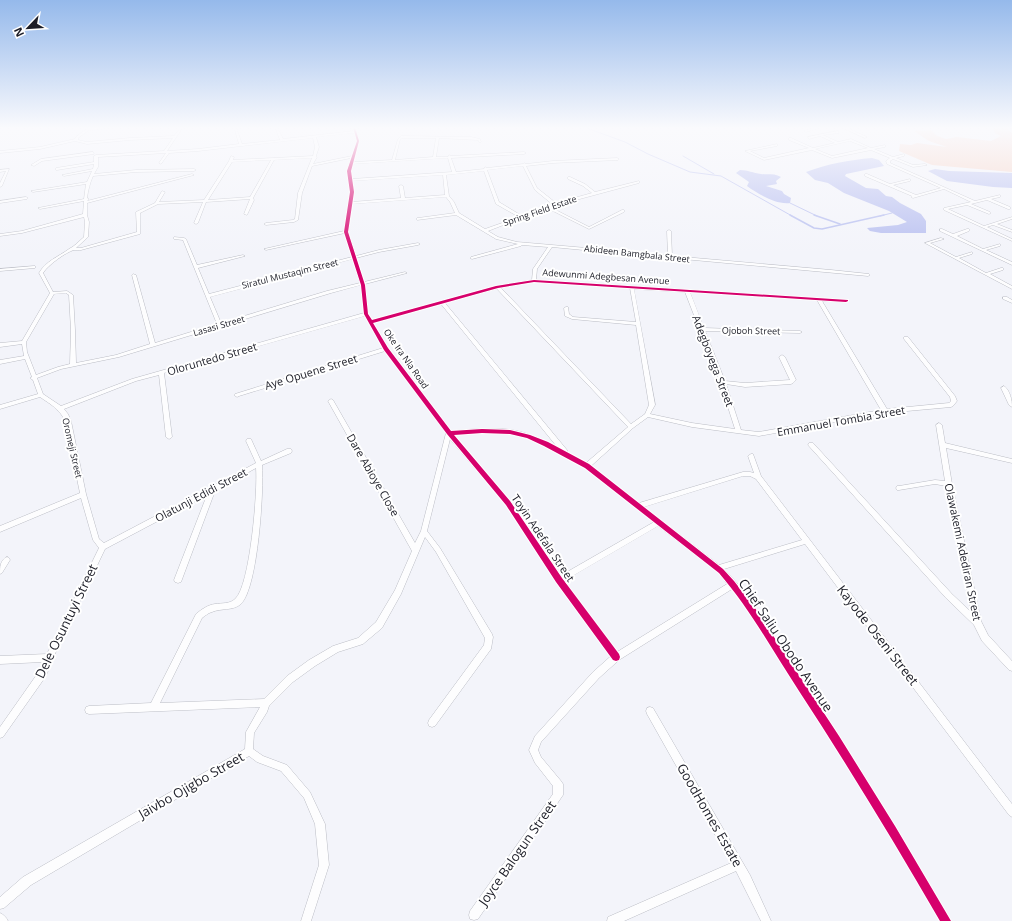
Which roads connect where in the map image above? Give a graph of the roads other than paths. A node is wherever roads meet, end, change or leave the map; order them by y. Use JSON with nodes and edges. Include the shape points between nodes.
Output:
{"nodes":[{"id":1,"x":95,"y":170,"type":"joint"},
{"id":2,"x":194,"y":170,"type":"dead end"},
{"id":3,"x":225,"y":170,"type":"edge"},
{"id":4,"x":267,"y":170,"type":"edge"},
{"id":5,"x":309,"y":170,"type":"edge"},
{"id":6,"x":349,"y":170,"type":"edge"},
{"id":7,"x":470,"y":170,"type":"edge"},
{"id":8,"x":486,"y":170,"type":"edge"},
{"id":9,"x":527,"y":170,"type":"edge"},
{"id":10,"x":904,"y":170,"type":"edge"},
{"id":11,"x":0,"y":171,"type":"edge"},
{"id":12,"x":454,"y":172,"type":"joint"},
{"id":13,"x":444,"y":174,"type":"junction"},
{"id":14,"x":64,"y":175,"type":"dead end"},
{"id":15,"x":93,"y":175,"type":"junction"},
{"id":16,"x":192,"y":175,"type":"dead end"},
{"id":17,"x":866,"y":175,"type":"dead end"},
{"id":18,"x":569,"y":178,"type":"dead end"},
{"id":19,"x":350,"y":180,"type":"junction"},
{"id":20,"x":909,"y":180,"type":"dead end"},
{"id":21,"x":638,"y":182,"type":"dead end"},
{"id":22,"x":88,"y":183,"type":"junction"},
{"id":23,"x":891,"y":185,"type":"junction"},
{"id":24,"x":0,"y":186,"type":"edge"},
{"id":25,"x":401,"y":186,"type":"dead end"},
{"id":26,"x":945,"y":188,"type":"junction"},
{"id":27,"x":32,"y":191,"type":"dead end"},
{"id":28,"x":163,"y":192,"type":"dead end"},
{"id":29,"x":595,"y":194,"type":"junction"},
{"id":30,"x":447,"y":196,"type":"junction"},
{"id":31,"x":999,"y":196,"type":"dead end"},
{"id":32,"x":26,"y":198,"type":"dead end"},
{"id":33,"x":251,"y":198,"type":"junction"},
{"id":34,"x":988,"y":199,"type":"junction"},
{"id":35,"x":87,"y":200,"type":"junction"},
{"id":36,"x":205,"y":200,"type":"junction"},
{"id":37,"x":403,"y":200,"type":"junction"},
{"id":38,"x":0,"y":202,"type":"edge"},
{"id":39,"x":975,"y":202,"type":"junction"},
{"id":40,"x":158,"y":203,"type":"junction"},
{"id":41,"x":351,"y":203,"type":"junction"},
{"id":42,"x":556,"y":204,"type":"junction"},
{"id":43,"x":968,"y":204,"type":"junction"},
{"id":44,"x":547,"y":207,"type":"junction"},
{"id":45,"x":40,"y":208,"type":"dead end"},
{"id":46,"x":1009,"y":208,"type":"dead end"},
{"id":47,"x":624,"y":211,"type":"dead end"},
{"id":48,"x":989,"y":213,"type":"dead end"},
{"id":49,"x":246,"y":214,"type":"dead end"},
{"id":50,"x":457,"y":214,"type":"junction"},
{"id":51,"x":85,"y":215,"type":"junction"},
{"id":52,"x":520,"y":216,"type":"junction"},
{"id":53,"x":1012,"y":218,"type":"edge"},
{"id":54,"x":418,"y":219,"type":"dead end"},
{"id":55,"x":196,"y":223,"type":"dead end"},
{"id":56,"x":266,"y":224,"type":"dead end"},
{"id":57,"x":994,"y":224,"type":"junction"},
{"id":58,"x":983,"y":227,"type":"junction"},
{"id":59,"x":941,"y":230,"type":"dead end"},
{"id":60,"x":968,"y":230,"type":"dead end"},
{"id":61,"x":485,"y":231,"type":"junction"},
{"id":62,"x":669,"y":231,"type":"dead end"},
{"id":63,"x":1012,"y":231,"type":"edge"},
{"id":64,"x":346,"y":232,"type":"junction"},
{"id":65,"x":0,"y":235,"type":"edge"},
{"id":66,"x":953,"y":236,"type":"junction"},
{"id":67,"x":175,"y":238,"type":"dead end"},
{"id":68,"x":942,"y":239,"type":"dead end"},
{"id":69,"x":1012,"y":240,"type":"edge"},
{"id":70,"x":418,"y":244,"type":"dead end"},
{"id":71,"x":521,"y":244,"type":"junction"},
{"id":72,"x":1000,"y":244,"type":"dead end"},
{"id":73,"x":550,"y":247,"type":"junction"},
{"id":74,"x":72,"y":249,"type":"junction"},
{"id":75,"x":266,"y":249,"type":"dead end"},
{"id":76,"x":983,"y":250,"type":"junction"},
{"id":77,"x":971,"y":253,"type":"dead end"},
{"id":78,"x":243,"y":256,"type":"dead end"},
{"id":79,"x":355,"y":258,"type":"junction"},
{"id":80,"x":472,"y":258,"type":"dead end"},
{"id":81,"x":670,"y":258,"type":"junction"},
{"id":82,"x":956,"y":258,"type":"junction"},
{"id":83,"x":1012,"y":264,"type":"edge"},
{"id":84,"x":34,"y":267,"type":"dead end"},
{"id":85,"x":196,"y":267,"type":"junction"},
{"id":86,"x":1002,"y":269,"type":"dead end"},
{"id":87,"x":0,"y":270,"type":"edge"},
{"id":88,"x":405,"y":273,"type":"dead end"},
{"id":89,"x":987,"y":274,"type":"junction"},
{"id":90,"x":134,"y":275,"type":"dead end"},
{"id":91,"x":868,"y":275,"type":"dead end"},
{"id":92,"x":534,"y":281,"type":"junction"},
{"id":93,"x":362,"y":285,"type":"junction"},
{"id":94,"x":498,"y":287,"type":"junction"},
{"id":95,"x":632,"y":288,"type":"junction"},
{"id":96,"x":1012,"y":288,"type":"edge"},
{"id":97,"x":687,"y":291,"type":"junction"},
{"id":98,"x":52,"y":293,"type":"junction"},
{"id":99,"x":1012,"y":295,"type":"edge"},
{"id":100,"x":208,"y":296,"type":"junction"},
{"id":101,"x":818,"y":300,"type":"junction"},
{"id":102,"x":846,"y":301,"type":"dead end"},
{"id":103,"x":442,"y":302,"type":"junction"},
{"id":104,"x":1012,"y":302,"type":"edge"},
{"id":105,"x":566,"y":308,"type":"dead end"},
{"id":106,"x":366,"y":314,"type":"junction"},
{"id":107,"x":370,"y":322,"type":"junction"},
{"id":108,"x":637,"y":324,"type":"junction"},
{"id":109,"x":220,"y":326,"type":"junction"},
{"id":110,"x":701,"y":329,"type":"junction"},
{"id":111,"x":800,"y":332,"type":"dead end"},
{"id":112,"x":906,"y":338,"type":"dead end"},
{"id":113,"x":24,"y":342,"type":"junction"},
{"id":114,"x":0,"y":345,"type":"edge"},
{"id":115,"x":153,"y":345,"type":"junction"},
{"id":116,"x":386,"y":349,"type":"junction"},
{"id":117,"x":26,"y":357,"type":"junction"},
{"id":118,"x":782,"y":357,"type":"dead end"},
{"id":119,"x":0,"y":362,"type":"edge"},
{"id":120,"x":73,"y":366,"type":"junction"},
{"id":121,"x":161,"y":373,"type":"junction"},
{"id":122,"x":33,"y":378,"type":"junction"},
{"id":123,"x":723,"y":382,"type":"junction"},
{"id":124,"x":1004,"y":388,"type":"dead end"},
{"id":125,"x":41,"y":395,"type":"junction"},
{"id":126,"x":237,"y":395,"type":"dead end"},
{"id":127,"x":331,"y":401,"type":"dead end"},
{"id":128,"x":1012,"y":405,"type":"edge"},
{"id":129,"x":0,"y":407,"type":"edge"},
{"id":130,"x":60,"y":408,"type":"junction"},
{"id":131,"x":886,"y":411,"type":"junction"},
{"id":132,"x":647,"y":415,"type":"junction"},
{"id":133,"x":939,"y":425,"type":"dead end"},
{"id":134,"x":630,"y":427,"type":"junction"},
{"id":135,"x":739,"y":431,"type":"junction"},
{"id":136,"x":449,"y":433,"type":"junction"},
{"id":137,"x":169,"y":437,"type":"dead end"},
{"id":138,"x":248,"y":441,"type":"dead end"},
{"id":139,"x":811,"y":445,"type":"dead end"},
{"id":140,"x":943,"y":445,"type":"junction"},
{"id":141,"x":289,"y":451,"type":"dead end"},
{"id":142,"x":567,"y":455,"type":"junction"},
{"id":143,"x":751,"y":456,"type":"dead end"},
{"id":144,"x":1012,"y":461,"type":"edge"},
{"id":145,"x":259,"y":464,"type":"junction"},
{"id":146,"x":587,"y":466,"type":"junction"},
{"id":147,"x":758,"y":477,"type":"junction"},
{"id":148,"x":949,"y":484,"type":"junction"},
{"id":149,"x":899,"y":488,"type":"dead end"},
{"id":150,"x":212,"y":489,"type":"junction"},
{"id":151,"x":83,"y":494,"type":"junction"},
{"id":152,"x":637,"y":506,"type":"junction"},
{"id":153,"x":659,"y":522,"type":"junction"},
{"id":154,"x":0,"y":528,"type":"edge"},
{"id":155,"x":424,"y":532,"type":"junction"},
{"id":156,"x":806,"y":541,"type":"junction"},
{"id":157,"x":103,"y":547,"type":"junction"},
{"id":158,"x":415,"y":549,"type":"junction"},
{"id":159,"x":7,"y":560,"type":"dead end"},
{"id":160,"x":718,"y":568,"type":"junction"},
{"id":161,"x":0,"y":571,"type":"edge"},
{"id":162,"x":178,"y":580,"type":"dead end"},
{"id":163,"x":559,"y":580,"type":"junction"},
{"id":164,"x":733,"y":584,"type":"junction"},
{"id":165,"x":977,"y":622,"type":"junction"},
{"id":166,"x":616,"y":657,"type":"junction"},
{"id":167,"x":49,"y":658,"type":"junction"},
{"id":168,"x":0,"y":660,"type":"edge"},
{"id":169,"x":1012,"y":667,"type":"edge"},
{"id":170,"x":266,"y":703,"type":"junction"},
{"id":171,"x":154,"y":707,"type":"junction"},
{"id":172,"x":89,"y":710,"type":"dead end"},
{"id":173,"x":650,"y":711,"type":"dead end"},
{"id":174,"x":432,"y":723,"type":"dead end"},
{"id":175,"x":0,"y":734,"type":"edge"},
{"id":176,"x":250,"y":751,"type":"junction"},
{"id":177,"x":1012,"y":812,"type":"edge"},
{"id":178,"x":738,"y":865,"type":"junction"},
{"id":179,"x":0,"y":904,"type":"edge"},
{"id":180,"x":474,"y":915,"type":"dead end"},
{"id":181,"x":0,"y":918,"type":"edge"},
{"id":182,"x":618,"y":920,"type":"edge"},
{"id":183,"x":3,"y":921,"type":"edge"},
{"id":184,"x":306,"y":921,"type":"edge"},
{"id":185,"x":766,"y":921,"type":"edge"},
{"id":186,"x":946,"y":921,"type":"edge"}],
"edges":[{"from":1,"to":14,"type":"street"},
{"from":1,"to":15,"type":"street"},
{"from":2,"to":15,"type":"street"},
{"from":3,"to":36,"type":"street"},
{"from":4,"to":33,"type":"street"},
{"from":5,"to":56,"type":"street","via":[[300,193],[297,219]]},
{"from":6,"to":19,"type":"street","name":"Oke Ira Nla Road"},
{"from":7,"to":12,"type":"street"},
{"from":8,"to":52,"type":"street","via":[[497,203]]},
{"from":9,"to":42,"type":"street","via":[[536,189]]},
{"from":10,"to":26,"type":"street"},
{"from":11,"to":24,"type":"street","via":[[8,170]]},
{"from":12,"to":13,"type":"street"},
{"from":13,"to":19,"type":"street"},
{"from":13,"to":30,"type":"street"},
{"from":15,"to":22,"type":"street"},
{"from":16,"to":35,"type":"street"},
{"from":17,"to":23,"type":"street"},
{"from":18,"to":29,"type":"street"},
{"from":19,"to":41,"type":"street","name":"Oke Ira Nla Road"},
{"from":20,"to":23,"type":"street"},
{"from":21,"to":29,"type":"street","name":"Spring Field Estate"},
{"from":22,"to":27,"type":"street"},
{"from":22,"to":35,"type":"street"},
{"from":23,"to":26,"type":"street","via":[[914,196]]},
{"from":25,"to":37,"type":"street"},
{"from":26,"to":39,"type":"street"},
{"from":28,"to":40,"type":"street"},
{"from":29,"to":42,"type":"street","name":"Spring Field Estate"},
{"from":30,"to":37,"type":"street"},
{"from":30,"to":50,"type":"street"},
{"from":31,"to":34,"type":"street"},
{"from":32,"to":38,"type":"street"},
{"from":33,"to":36,"type":"street"},
{"from":33,"to":49,"type":"street"},
{"from":34,"to":39,"type":"street"},
{"from":34,"to":46,"type":"street"},
{"from":35,"to":45,"type":"street"},
{"from":35,"to":51,"type":"street"},
{"from":36,"to":40,"type":"street"},
{"from":36,"to":55,"type":"street"},
{"from":37,"to":41,"type":"street"},
{"from":39,"to":43,"type":"street"},
{"from":40,"to":74,"type":"street","via":[[138,212],[140,231],[135,235],[82,249]]},
{"from":41,"to":64,"type":"street","name":"Oke Ira Nla Road"},
{"from":42,"to":44,"type":"street","name":"Spring Field Estate"},
{"from":43,"to":48,"type":"street"},
{"from":43,"to":58,"type":"street","via":[[945,209]]},
{"from":44,"to":47,"type":"street","via":[[589,228]]},
{"from":44,"to":52,"type":"street","name":"Spring Field Estate"},
{"from":50,"to":54,"type":"street"},
{"from":50,"to":61,"type":"street","name":"Abideen Bamgbala Street"},
{"from":51,"to":65,"type":"street","via":[[22,232]]},
{"from":51,"to":74,"type":"street","via":[[86,237]]},
{"from":52,"to":61,"type":"street","name":"Spring Field Estate"},
{"from":53,"to":57,"type":"street"},
{"from":57,"to":58,"type":"street"},
{"from":57,"to":63,"type":"street"},
{"from":58,"to":69,"type":"street"},
{"from":59,"to":66,"type":"street"},
{"from":60,"to":66,"type":"street"},
{"from":61,"to":71,"type":"street","name":"Abideen Bamgbala Street","via":[[497,238]]},
{"from":62,"to":81,"type":"street"},
{"from":64,"to":75,"type":"street"},
{"from":64,"to":79,"type":"street","name":"Oke Ira Nla Road"},
{"from":66,"to":76,"type":"street"},
{"from":67,"to":85,"type":"street","via":[[185,240]]},
{"from":68,"to":82,"type":"street","via":[[927,243]]},
{"from":70,"to":79,"type":"street","name":"Siratul Mustaqim Street"},
{"from":71,"to":73,"type":"street","name":"Abideen Bamgbala Street"},
{"from":71,"to":80,"type":"street"},
{"from":72,"to":76,"type":"street"},
{"from":73,"to":81,"type":"street","name":"Abideen Bamgbala Street"},
{"from":73,"to":92,"type":"street","via":[[535,269]]},
{"from":74,"to":98,"type":"street","via":[[46,265],[40,273]]},
{"from":76,"to":83,"type":"street"},
{"from":77,"to":82,"type":"street"},
{"from":78,"to":85,"type":"street"},
{"from":79,"to":93,"type":"street","name":"Oke Ira Nla Road"},
{"from":79,"to":100,"type":"street","name":"Siratul Mustaqim Street"},
{"from":81,"to":91,"type":"street","name":"Abideen Bamgbala Street"},
{"from":82,"to":89,"type":"street"},
{"from":84,"to":87,"type":"street"},
{"from":85,"to":100,"type":"street"},
{"from":86,"to":89,"type":"street"},
{"from":88,"to":93,"type":"street","name":"Lasasi Street"},
{"from":89,"to":96,"type":"street"},
{"from":90,"to":115,"type":"street"},
{"from":92,"to":94,"type":"street","name":"Adewunmi Adegbesan Avenue"},
{"from":92,"to":95,"type":"street","name":"Adewunmi Adegbesan Avenue"},
{"from":93,"to":106,"type":"street","name":"Oke Ira Nla Road"},
{"from":93,"to":109,"type":"street","name":"Lasasi Street","via":[[329,292]]},
{"from":94,"to":103,"type":"street","name":"Adewunmi Adegbesan Avenue"},
{"from":94,"to":134,"type":"street"},
{"from":95,"to":97,"type":"street","name":"Adewunmi Adegbesan Avenue"},
{"from":95,"to":108,"type":"street"},
{"from":97,"to":101,"type":"street","name":"Adewunmi Adegbesan Avenue"},
{"from":97,"to":110,"type":"street","name":"Adegboyega Street"},
{"from":98,"to":113,"type":"street"},
{"from":98,"to":120,"type":"street","via":[[67,292],[71,295]]},
{"from":99,"to":104,"type":"street","via":[[1005,298]]},
{"from":100,"to":109,"type":"street"},
{"from":101,"to":102,"type":"street","name":"Adewunmi Adegbesan Avenue"},
{"from":101,"to":131,"type":"street"},
{"from":103,"to":107,"type":"street","name":"Adewunmi Adegbesan Avenue"},
{"from":103,"to":142,"type":"street"},
{"from":105,"to":108,"type":"street","via":[[567,315],[572,318]]},
{"from":106,"to":107,"type":"street","name":"Oke Ira Nla Road"},
{"from":106,"to":121,"type":"street","name":"Oloruntedo Street"},
{"from":107,"to":116,"type":"street","name":"Oke Ira Nla Road"},
{"from":108,"to":132,"type":"street","via":[[652,405]]},
{"from":109,"to":115,"type":"street","name":"Lasasi Street"},
{"from":110,"to":111,"type":"street","name":"Ojoboh Street"},
{"from":110,"to":123,"type":"street","name":"Adegboyega Street"},
{"from":112,"to":131,"type":"street","name":"Emmanuel Tombia Street","via":[[954,401],[952,405]]},
{"from":113,"to":114,"type":"street"},
{"from":113,"to":117,"type":"street"},
{"from":115,"to":120,"type":"street","name":"Lasasi Street"},
{"from":116,"to":126,"type":"street","name":"Aye Opuene Street"},
{"from":116,"to":136,"type":"street","name":"Oke Ira Nla Road"},
{"from":117,"to":119,"type":"street"},
{"from":117,"to":122,"type":"street"},
{"from":118,"to":123,"type":"street","via":[[793,380],[791,382],[745,385]]},
{"from":120,"to":122,"type":"street","name":"Lasasi Street"},
{"from":121,"to":130,"type":"street","name":"Oloruntedo Street","via":[[105,390]]},
{"from":121,"to":137,"type":"street"},
{"from":122,"to":125,"type":"street"},
{"from":123,"to":135,"type":"street","name":"Adegboyega Street"},
{"from":124,"to":128,"type":"street"},
{"from":125,"to":129,"type":"street"},
{"from":125,"to":130,"type":"street","name":"Oromeji Street"},
{"from":127,"to":158,"type":"street","name":"Dare Abioye Close"},
{"from":130,"to":151,"type":"street","name":"Oromeji Street","via":[[68,421]]},
{"from":131,"to":135,"type":"street","name":"Emmanuel Tombia Street","via":[[759,434]]},
{"from":132,"to":134,"type":"street"},
{"from":132,"to":135,"type":"street","name":"Emmanuel Tombia Street","via":[[692,425]]},
{"from":133,"to":140,"type":"street","name":"Olawakemi Adediran Street"},
{"from":134,"to":146,"type":"street"},
{"from":136,"to":142,"type":"street","name":"Chief Saliu Obodo Avenue","via":[[510,432],[528,436]]},
{"from":136,"to":155,"type":"street","name":"Jaivbo Ojigbo Street"},
{"from":136,"to":163,"type":"street","name":"Toyin Adefala Street","via":[[508,503]]},
{"from":138,"to":145,"type":"street"},
{"from":139,"to":165,"type":"street","via":[[948,596]]},
{"from":140,"to":144,"type":"street"},
{"from":140,"to":148,"type":"street","name":"Olawakemi Adediran Street"},
{"from":141,"to":145,"type":"street"},
{"from":142,"to":146,"type":"street","name":"Chief Saliu Obodo Avenue"},
{"from":143,"to":147,"type":"street","name":"Kayode Oseni Street"},
{"from":145,"to":150,"type":"street","name":"Olatunji Edidi Street"},
{"from":145,"to":171,"type":"street","name":"Olatunji Edidi Street","via":[[253,553],[244,592],[240,601],[204,610],[199,616]]},
{"from":146,"to":152,"type":"street","name":"Chief Saliu Obodo Avenue"},
{"from":147,"to":152,"type":"street","via":[[743,474]]},
{"from":147,"to":156,"type":"street","name":"Kayode Oseni Street"},
{"from":148,"to":149,"type":"street","via":[[935,482]]},
{"from":148,"to":165,"type":"street","name":"Olawakemi Adediran Street"},
{"from":150,"to":157,"type":"street","name":"Olatunji Edidi Street"},
{"from":150,"to":162,"type":"street"},
{"from":151,"to":154,"type":"street"},
{"from":151,"to":157,"type":"street","name":"Oromeji Street","via":[[96,540]]},
{"from":152,"to":153,"type":"street","name":"Chief Saliu Obodo Avenue"},
{"from":153,"to":160,"type":"street","name":"Chief Saliu Obodo Avenue"},
{"from":153,"to":163,"type":"street"},
{"from":155,"to":158,"type":"street","name":"Jaivbo Ojigbo Street"},
{"from":155,"to":174,"type":"street","via":[[438,550],[489,637],[488,646]]},
{"from":156,"to":160,"type":"street"},
{"from":156,"to":177,"type":"street","name":"Kayode Oseni Street"},
{"from":157,"to":167,"type":"street","name":"Dele Osuntuyi Street"},
{"from":158,"to":170,"type":"street","name":"Jaivbo Ojigbo Street","via":[[398,592],[379,625],[360,641],[336,649],[312,663],[290,679]]},
{"from":159,"to":161,"type":"street"},
{"from":160,"to":164,"type":"street","name":"Chief Saliu Obodo Avenue"},
{"from":163,"to":166,"type":"street","name":"Toyin Adefala Street"},
{"from":164,"to":166,"type":"street","name":"Joyce Balogun Street"},
{"from":164,"to":186,"type":"street","name":"Chief Saliu Obodo Avenue","via":[[897,837]]},
{"from":165,"to":169,"type":"street","name":"Olawakemi Adediran Street","via":[[986,638]]},
{"from":166,"to":180,"type":"street","name":"Joyce Balogun Street","via":[[596,675],[538,739],[533,750],[558,784],[558,795]]},
{"from":167,"to":168,"type":"street"},
{"from":167,"to":175,"type":"street","name":"Dele Osuntuyi Street","via":[[43,673]]},
{"from":170,"to":171,"type":"street"},
{"from":170,"to":176,"type":"street","name":"Jaivbo Ojigbo Street","via":[[250,732]]},
{"from":171,"to":172,"type":"street"},
{"from":173,"to":178,"type":"street","name":"GoodHomes Estate"},
{"from":176,"to":179,"type":"street","name":"Jaivbo Ojigbo Street","via":[[27,880]]},
{"from":176,"to":184,"type":"street","via":[[260,759],[284,768],[308,795],[320,824],[324,866]]},
{"from":178,"to":182,"type":"street"},
{"from":178,"to":185,"type":"street","name":"GoodHomes Estate"},
{"from":181,"to":183,"type":"street"}]}
